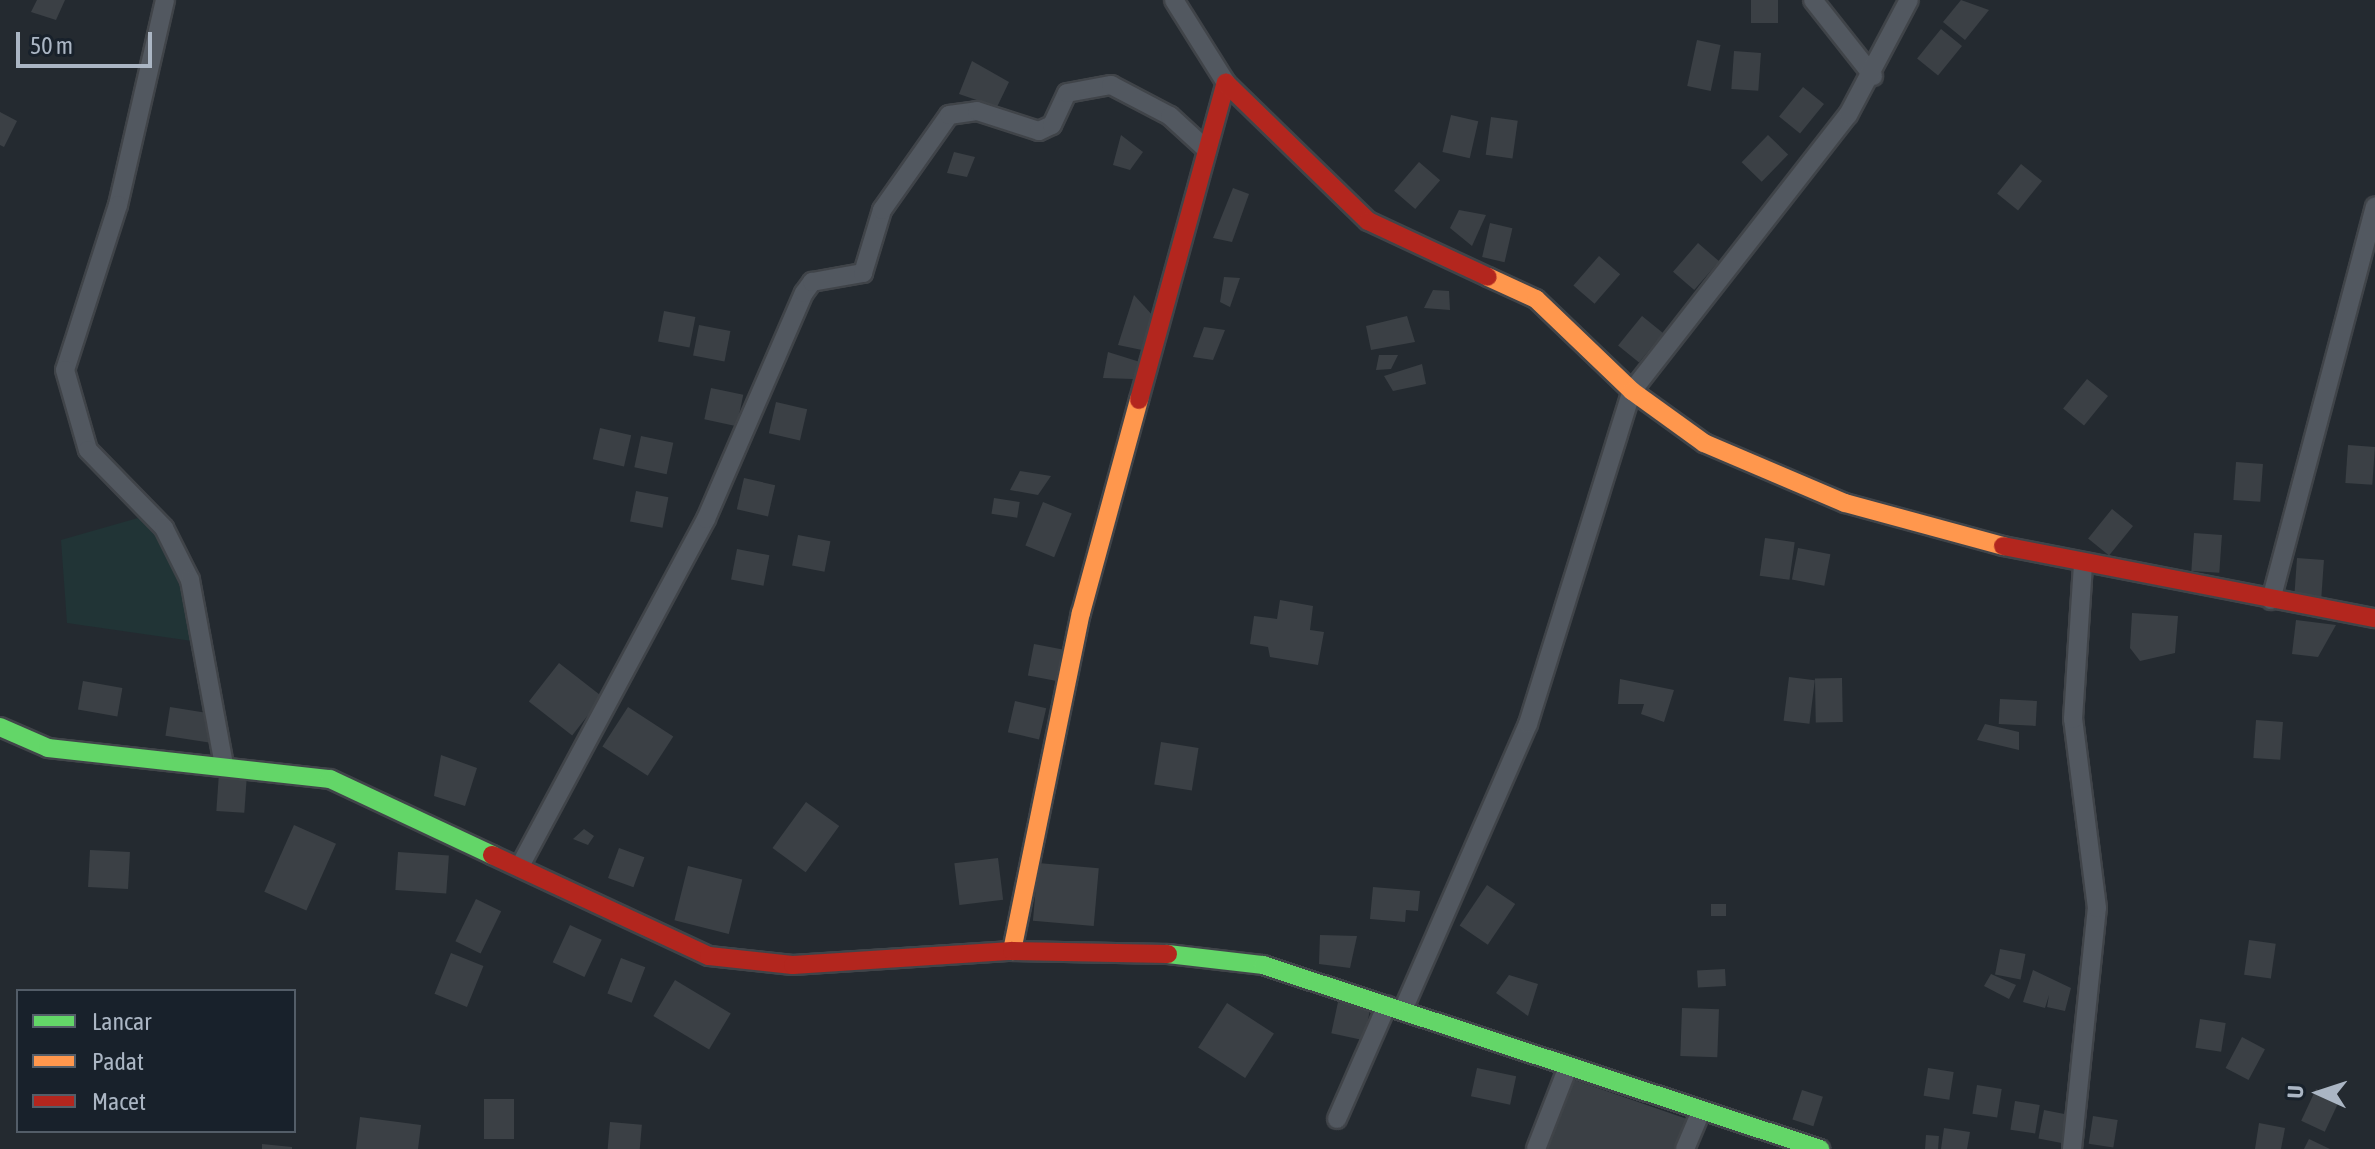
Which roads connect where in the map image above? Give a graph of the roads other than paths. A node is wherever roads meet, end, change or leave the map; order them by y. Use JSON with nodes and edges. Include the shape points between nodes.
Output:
{"nodes":[{"id":1,"x":165,"y":0,"type":"edge"},
{"id":2,"x":1174,"y":0,"type":"edge"},
{"id":3,"x":1813,"y":0,"type":"edge"},
{"id":4,"x":1909,"y":0,"type":"edge"},
{"id":5,"x":1873,"y":76,"type":"junction"},
{"id":6,"x":1226,"y":83,"type":"junction"},
{"id":7,"x":1206,"y":149,"type":"junction"},
{"id":8,"x":2375,"y":207,"type":"edge"},
{"id":9,"x":1632,"y":391,"type":"junction"},
{"id":10,"x":2083,"y":564,"type":"junction"},
{"id":11,"x":2271,"y":600,"type":"junction"},
{"id":12,"x":2375,"y":618,"type":"edge"},
{"id":13,"x":0,"y":727,"type":"edge"},
{"id":14,"x":224,"y":766,"type":"junction"},
{"id":15,"x":520,"y":866,"type":"junction"},
{"id":16,"x":1012,"y":951,"type":"junction"},
{"id":17,"x":1395,"y":1008,"type":"junction"},
{"id":18,"x":1568,"y":1067,"type":"junction"},
{"id":19,"x":1700,"y":1113,"type":"junction"},
{"id":20,"x":1337,"y":1119,"type":"dead end"},
{"id":21,"x":1536,"y":1149,"type":"edge"},
{"id":22,"x":1685,"y":1149,"type":"edge"},
{"id":23,"x":1820,"y":1149,"type":"edge"},
{"id":24,"x":2072,"y":1149,"type":"edge"}],
"edges":[{"from":1,"to":14,"type":"street","via":[[118,205],[65,370],[88,450],[164,528],[190,580]]},
{"from":2,"to":6,"type":"street"},
{"from":3,"to":5,"type":"street"},
{"from":4,"to":5,"type":"street"},
{"from":5,"to":9,"type":"street"},
{"from":6,"to":7,"type":"street"},
{"from":6,"to":9,"type":"street","via":[[1368,221],[1536,299]]},
{"from":7,"to":15,"type":"street","via":[[1170,116],[1111,85],[1067,93],[1052,125],[1039,131],[977,111],[949,115],[882,210],[863,273],[812,282],[804,293],[706,519]]},
{"from":7,"to":16,"type":"street","via":[[1081,613]]},
{"from":8,"to":11,"type":"street"},
{"from":9,"to":10,"type":"street","via":[[1704,443],[1845,503]]},
{"from":9,"to":17,"type":"street","via":[[1528,724]]},
{"from":10,"to":11,"type":"street"},
{"from":10,"to":24,"type":"street","via":[[2073,719],[2097,908]]},
{"from":11,"to":12,"type":"street"},
{"from":13,"to":14,"type":"street","via":[[48,748]]},
{"from":14,"to":15,"type":"street","via":[[330,779]]},
{"from":15,"to":16,"type":"street","via":[[709,956],[754,965]]},
{"from":16,"to":17,"type":"street","via":[[1198,955],[1274,968]]},
{"from":17,"to":18,"type":"street"},
{"from":17,"to":20,"type":"street"},
{"from":18,"to":19,"type":"street"},
{"from":18,"to":21,"type":"street"},
{"from":19,"to":22,"type":"street"},
{"from":19,"to":23,"type":"street"}]}
